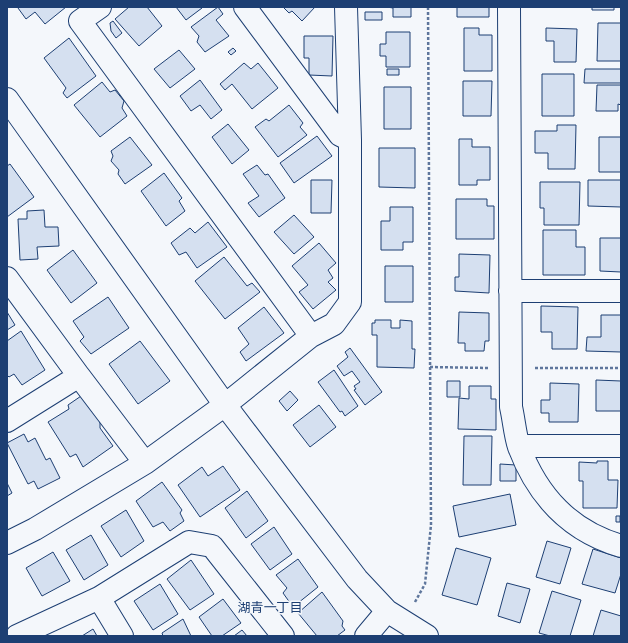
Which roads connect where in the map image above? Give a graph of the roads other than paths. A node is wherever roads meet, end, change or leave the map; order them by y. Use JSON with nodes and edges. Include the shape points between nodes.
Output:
{"nodes":[{"id":1,"x":100,"y":7,"type":"edge"},
{"id":2,"x":245,"y":7,"type":"edge"},
{"id":3,"x":346,"y":7,"type":"edge"},
{"id":4,"x":509,"y":7,"type":"edge"},
{"id":5,"x":7,"y":99,"type":"edge"},
{"id":6,"x":350,"y":140,"type":"junction"},
{"id":7,"x":7,"y":278,"type":"edge"},
{"id":8,"x":510,"y":291,"type":"junction"},
{"id":9,"x":621,"y":291,"type":"edge"},
{"id":10,"x":311,"y":336,"type":"junction"},
{"id":11,"x":79,"y":376,"type":"junction"},
{"id":12,"x":225,"y":405,"type":"junction"},
{"id":13,"x":7,"y":421,"type":"edge"},
{"id":14,"x":519,"y":446,"type":"junction"},
{"id":15,"x":621,"y":446,"type":"edge"},
{"id":16,"x":145,"y":464,"type":"junction"},
{"id":17,"x":7,"y":543,"type":"edge"},
{"id":18,"x":621,"y":546,"type":"edge"},
{"id":19,"x":99,"y":598,"type":"junction"},
{"id":20,"x":395,"y":616,"type":"junction"},
{"id":21,"x":17,"y":636,"type":"edge"},
{"id":22,"x":122,"y":636,"type":"edge"},
{"id":23,"x":284,"y":636,"type":"edge"},
{"id":24,"x":366,"y":636,"type":"edge"},
{"id":25,"x":428,"y":636,"type":"edge"}],
"edges":[{"from":1,"to":10,"type":"street","via":[[80,22]]},
{"from":2,"to":6,"type":"street","via":[[340,136]]},
{"from":3,"to":6,"type":"street"},
{"from":4,"to":8,"type":"street"},
{"from":5,"to":12,"type":"street"},
{"from":6,"to":10,"type":"street","via":[[350,302],[334,324]]},
{"from":7,"to":11,"type":"street"},
{"from":8,"to":9,"type":"street"},
{"from":8,"to":14,"type":"street","via":[[511,408]]},
{"from":10,"to":12,"type":"street"},
{"from":11,"to":13,"type":"street"},
{"from":11,"to":16,"type":"street"},
{"from":12,"to":16,"type":"street"},
{"from":12,"to":20,"type":"street","via":[[357,579]]},
{"from":14,"to":15,"type":"street"},
{"from":14,"to":18,"type":"street","via":[[539,488],[564,517],[601,540]]},
{"from":16,"to":17,"type":"street","via":[[35,530]]},
{"from":19,"to":21,"type":"street"},
{"from":19,"to":22,"type":"street"},
{"from":19,"to":23,"type":"street","via":[[189,542],[212,546]]},
{"from":20,"to":24,"type":"street"},
{"from":20,"to":25,"type":"street"}]}
